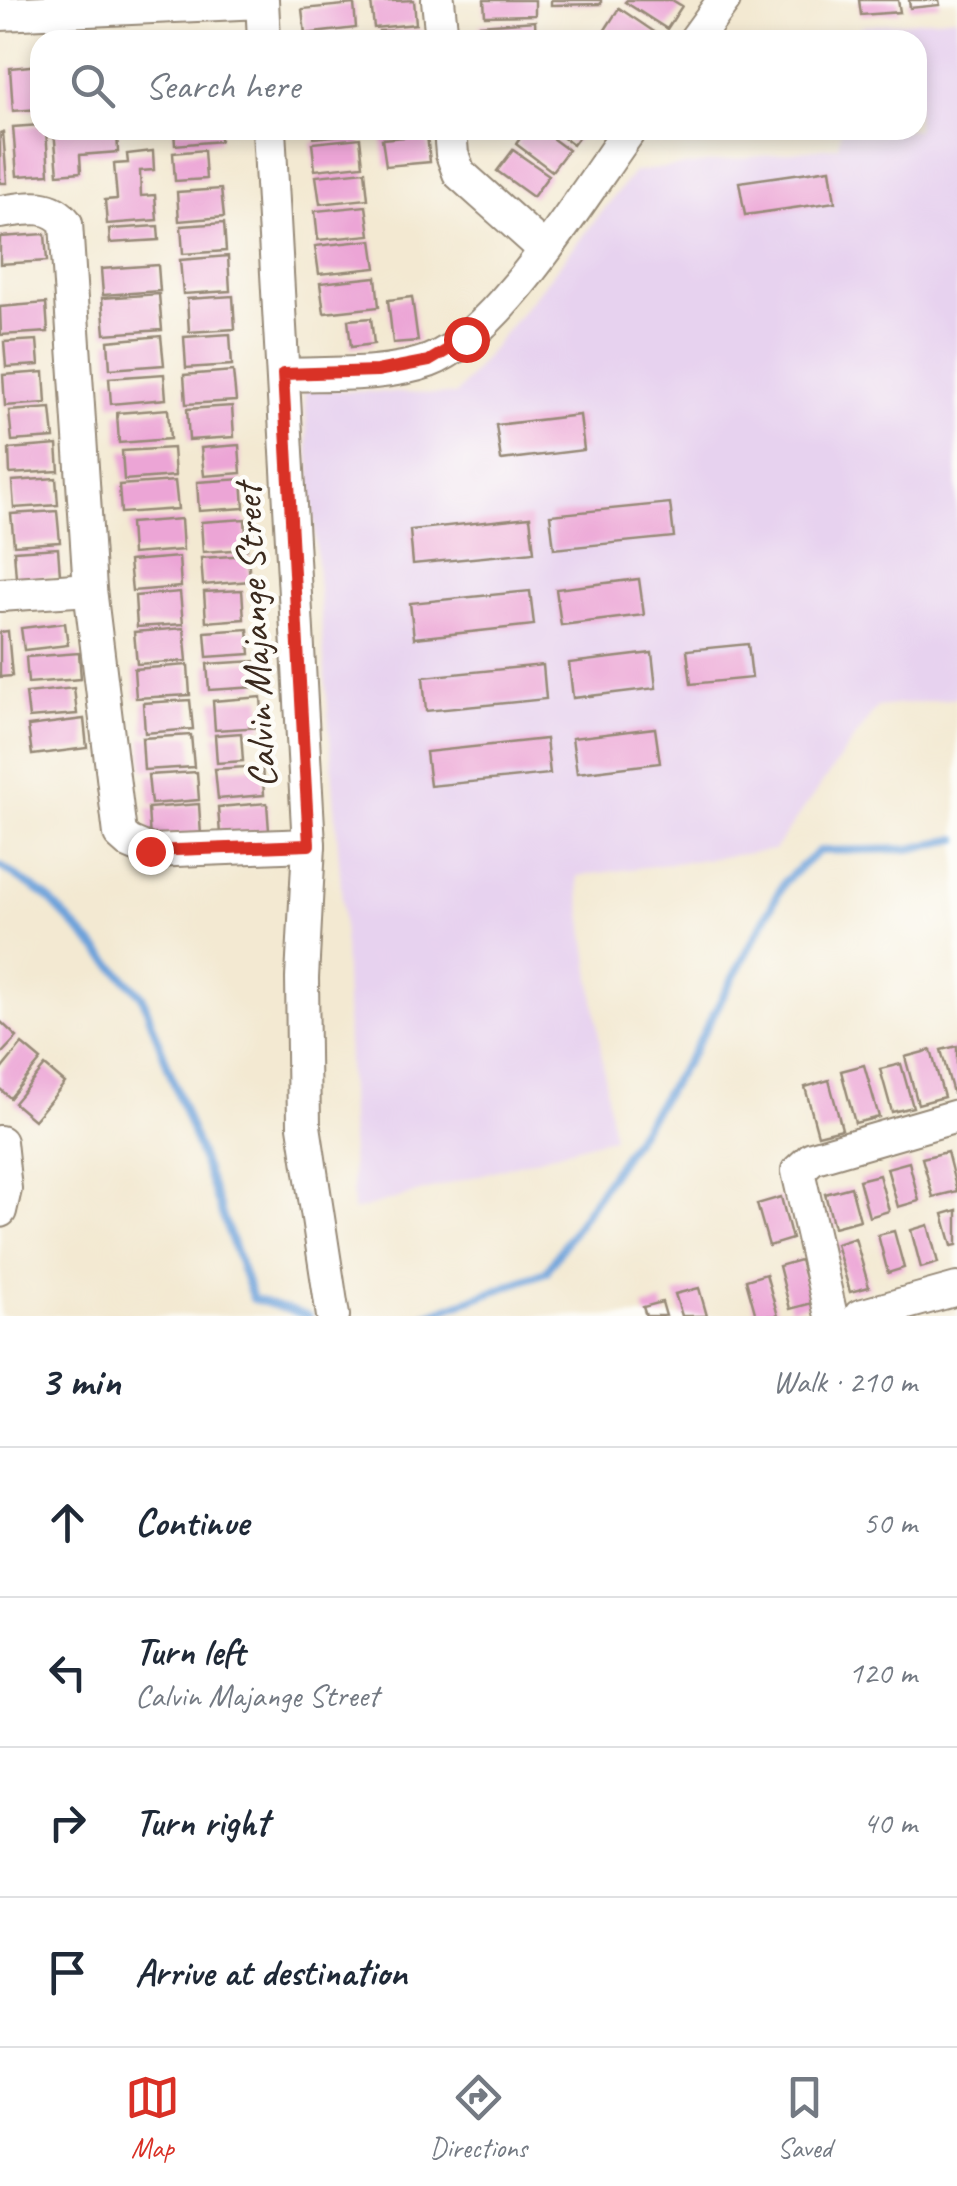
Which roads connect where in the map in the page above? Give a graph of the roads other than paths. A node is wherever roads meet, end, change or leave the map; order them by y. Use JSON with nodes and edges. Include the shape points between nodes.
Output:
{"nodes":[{"id":1,"x":438,"y":0,"type":"edge"},
{"id":2,"x":724,"y":0,"type":"edge"},
{"id":3,"x":262,"y":1,"type":"edge"},
{"id":4,"x":60,"y":5,"type":"edge"},
{"id":5,"x":0,"y":14,"type":"edge"},
{"id":6,"x":263,"y":30,"type":"edge"},
{"id":7,"x":441,"y":30,"type":"edge"},
{"id":8,"x":702,"y":30,"type":"edge"},
{"id":9,"x":271,"y":140,"type":"edge"},
{"id":10,"x":451,"y":140,"type":"edge"},
{"id":11,"x":623,"y":140,"type":"edge"},
{"id":12,"x":0,"y":212,"type":"edge"},
{"id":13,"x":544,"y":249,"type":"junction"},
{"id":14,"x":283,"y":374,"type":"junction"},
{"id":15,"x":90,"y":589,"type":"junction"},
{"id":16,"x":0,"y":595,"type":"edge"},
{"id":17,"x":309,"y":845,"type":"junction"},
{"id":18,"x":957,"y":1116,"type":"edge"},
{"id":19,"x":0,"y":1142,"type":"edge"},
{"id":20,"x":0,"y":1211,"type":"edge"},
{"id":21,"x":957,"y":1289,"type":"edge"},
{"id":22,"x":331,"y":1304,"type":"edge"},
{"id":23,"x":831,"y":1316,"type":"edge"},
{"id":24,"x":860,"y":1316,"type":"edge"}],
"edges":[{"from":1,"to":7,"type":"street"},
{"from":2,"to":8,"type":"street"},
{"from":3,"to":4,"type":"street"},
{"from":3,"to":6,"type":"street"},
{"from":4,"to":5,"type":"street"},
{"from":9,"to":14,"type":"street","name":"Calvin Majange Street"},
{"from":10,"to":13,"type":"street","via":[[459,173]]},
{"from":11,"to":13,"type":"street"},
{"from":12,"to":15,"type":"street","via":[[42,207],[66,224]]},
{"from":13,"to":14,"type":"street","via":[[497,311],[429,361],[377,371]]},
{"from":14,"to":17,"type":"street","name":"Calvin Majange Street"},
{"from":15,"to":16,"type":"street"},
{"from":15,"to":17,"type":"street","via":[[120,834],[150,851]]},
{"from":17,"to":22,"type":"street","name":"Calvin Majange Street","via":[[304,1126]]},
{"from":18,"to":23,"type":"street","via":[[802,1166],[798,1177]]},
{"from":19,"to":20,"type":"street"},
{"from":21,"to":24,"type":"street"}]}
